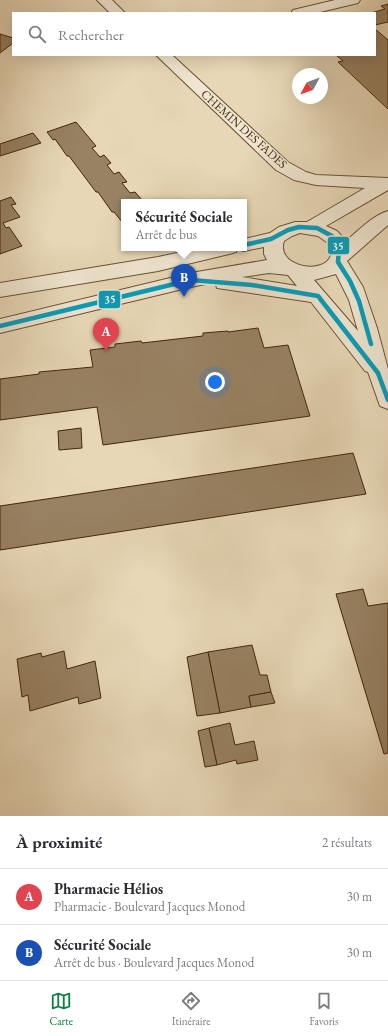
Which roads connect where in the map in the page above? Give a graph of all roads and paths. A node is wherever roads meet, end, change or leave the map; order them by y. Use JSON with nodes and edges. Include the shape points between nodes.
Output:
{"nodes":[{"id":1,"x":104,"y":0,"type":"edge"},
{"id":2,"x":353,"y":0,"type":"edge"},
{"id":3,"x":117,"y":12,"type":"edge"},
{"id":4,"x":302,"y":12,"type":"edge"},
{"id":5,"x":164,"y":56,"type":"edge"},
{"id":6,"x":384,"y":187,"type":"edge"},
{"id":7,"x":388,"y":216,"type":"edge"},
{"id":8,"x":311,"y":228,"type":"junction"},
{"id":9,"x":276,"y":238,"type":"junction"},
{"id":10,"x":247,"y":244,"type":"edge"},
{"id":11,"x":216,"y":251,"type":"edge"},
{"id":12,"x":339,"y":259,"type":"junction"},
{"id":13,"x":124,"y":269,"type":"junction"},
{"id":14,"x":291,"y":270,"type":"junction"},
{"id":15,"x":191,"y":280,"type":"junction"},
{"id":16,"x":0,"y":290,"type":"edge"},
{"id":17,"x":134,"y":294,"type":"junction"},
{"id":18,"x":318,"y":296,"type":"junction"},
{"id":19,"x":0,"y":326,"type":"edge"},
{"id":20,"x":378,"y":372,"type":"junction"},
{"id":21,"x":388,"y":400,"type":"edge"}],
"edges":[{"from":1,"to":3,"type":"street"},
{"from":2,"to":4,"type":"street"},
{"from":5,"to":6,"type":"street","name":"CHEMIN DES FADES","via":[[282,166],[300,176],[316,180]]},
{"from":6,"to":8,"type":"street"},
{"from":7,"to":12,"type":"street"},
{"from":8,"to":9,"type":"street","via":[[290,229]]},
{"from":8,"to":12,"type":"street","via":[[334,238],[340,247]]},
{"from":9,"to":10,"type":"street"},
{"from":9,"to":14,"type":"street","via":[[272,245],[273,253],[277,261]]},
{"from":11,"to":13,"type":"street"},
{"from":12,"to":14,"type":"street","via":[[319,273]]},
{"from":12,"to":20,"type":"street","via":[[361,304]]},
{"from":13,"to":16,"type":"street"},
{"from":13,"to":17,"type":"street"},
{"from":14,"to":15,"type":"street","via":[[269,266]]},
{"from":14,"to":18,"type":"street"},
{"from":15,"to":17,"type":"street"},
{"from":15,"to":18,"type":"street","via":[[252,285]]},
{"from":17,"to":19,"type":"street"},
{"from":18,"to":20,"type":"street"},
{"from":20,"to":21,"type":"street"}]}
